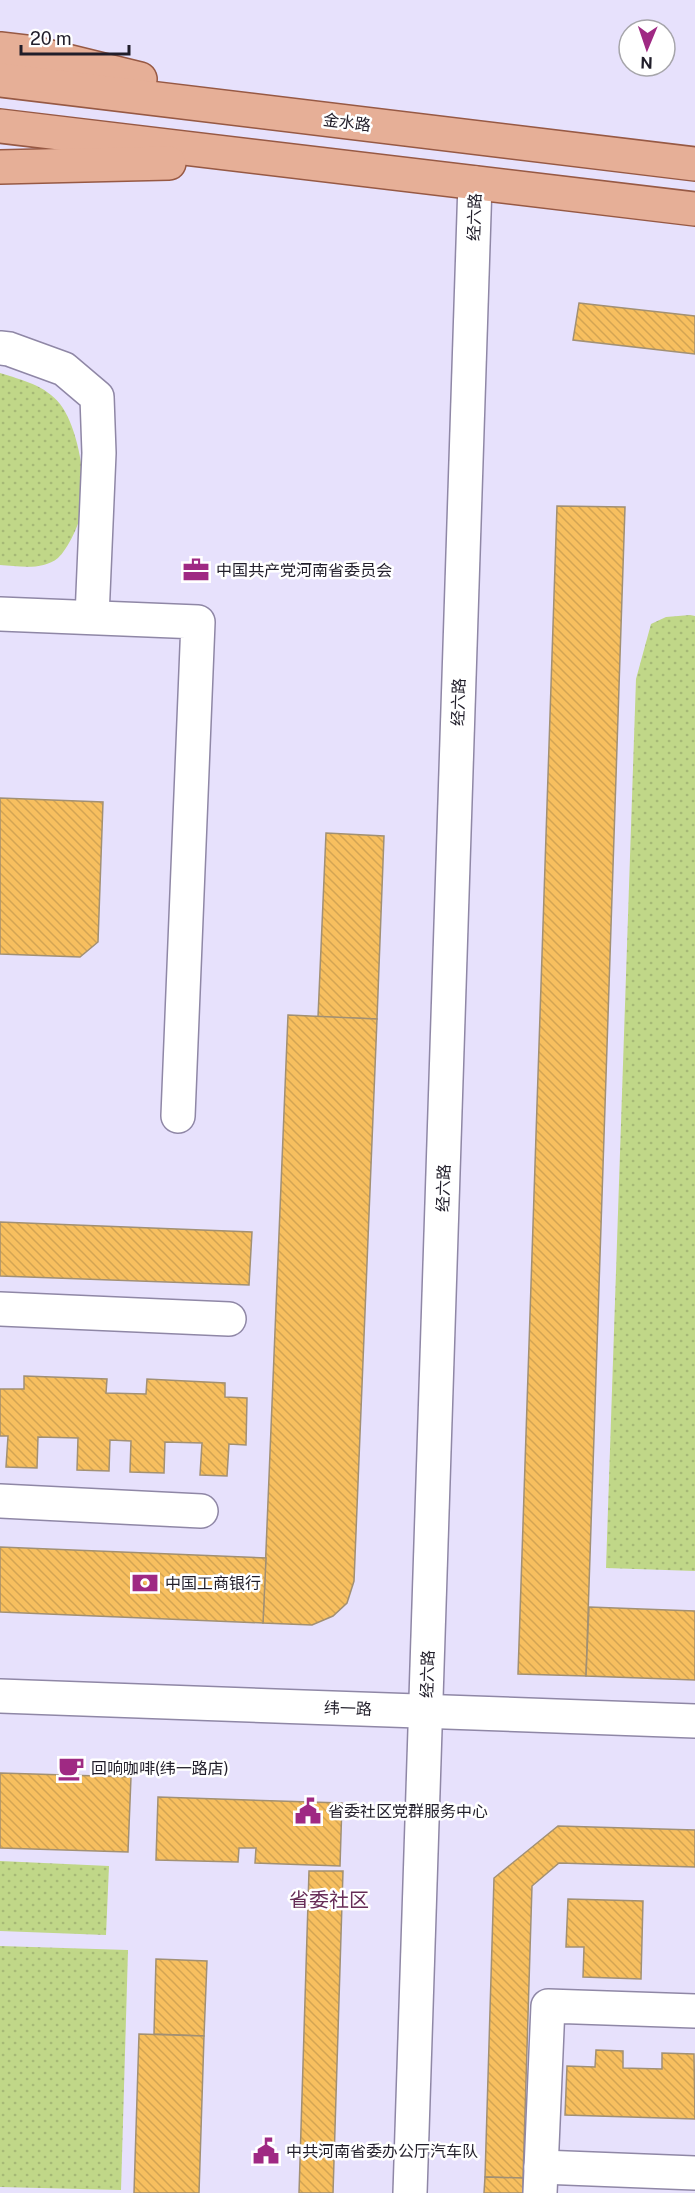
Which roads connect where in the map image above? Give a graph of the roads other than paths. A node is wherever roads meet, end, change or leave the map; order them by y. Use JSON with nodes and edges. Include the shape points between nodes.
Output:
{"nodes":[{"id":1,"x":0,"y":49,"type":"edge"},
{"id":2,"x":0,"y":80,"type":"edge"},
{"id":3,"x":290,"y":115,"type":"junction"},
{"id":4,"x":0,"y":126,"type":"edge"},
{"id":5,"x":287,"y":161,"type":"junction"},
{"id":6,"x":695,"y":164,"type":"edge"},
{"id":7,"x":0,"y":167,"type":"edge"},
{"id":8,"x":475,"y":183,"type":"junction"},
{"id":9,"x":695,"y":209,"type":"edge"},
{"id":10,"x":0,"y":348,"type":"edge"},
{"id":11,"x":0,"y":614,"type":"edge"},
{"id":12,"x":92,"y":617,"type":"junction"},
{"id":13,"x":178,"y":1116,"type":"dead end"},
{"id":14,"x":0,"y":1309,"type":"edge"},
{"id":15,"x":230,"y":1318,"type":"dead end"},
{"id":16,"x":0,"y":1501,"type":"edge"},
{"id":17,"x":201,"y":1511,"type":"dead end"},
{"id":18,"x":0,"y":1696,"type":"edge"},
{"id":19,"x":426,"y":1711,"type":"junction"},
{"id":20,"x":695,"y":1720,"type":"edge"},
{"id":21,"x":695,"y":2011,"type":"edge"},
{"id":22,"x":695,"y":2173,"type":"edge"},
{"id":23,"x":541,"y":2180,"type":"edge"},
{"id":24,"x":410,"y":2193,"type":"edge"}],
"edges":[{"from":1,"to":3,"type":"main road","via":[[34,53]]},
{"from":2,"to":3,"type":"main road","name":"金水路"},
{"from":3,"to":6,"type":"main road","name":"金水路"},
{"from":4,"to":5,"type":"main road"},
{"from":5,"to":7,"type":"main road"},
{"from":5,"to":8,"type":"main road"},
{"from":8,"to":9,"type":"main road"},
{"from":8,"to":19,"type":"street","name":"经六路"},
{"from":10,"to":12,"type":"street","via":[[64,369],[98,397]]},
{"from":11,"to":12,"type":"street"},
{"from":12,"to":13,"type":"street","via":[[198,622]]},
{"from":14,"to":15,"type":"street"},
{"from":16,"to":17,"type":"street"},
{"from":18,"to":19,"type":"street","name":"纬一路"},
{"from":19,"to":20,"type":"street","name":"纬一路"},
{"from":19,"to":24,"type":"street","name":"经六路"},
{"from":21,"to":23,"type":"street","via":[[548,2006]]},
{"from":22,"to":23,"type":"street"}]}
